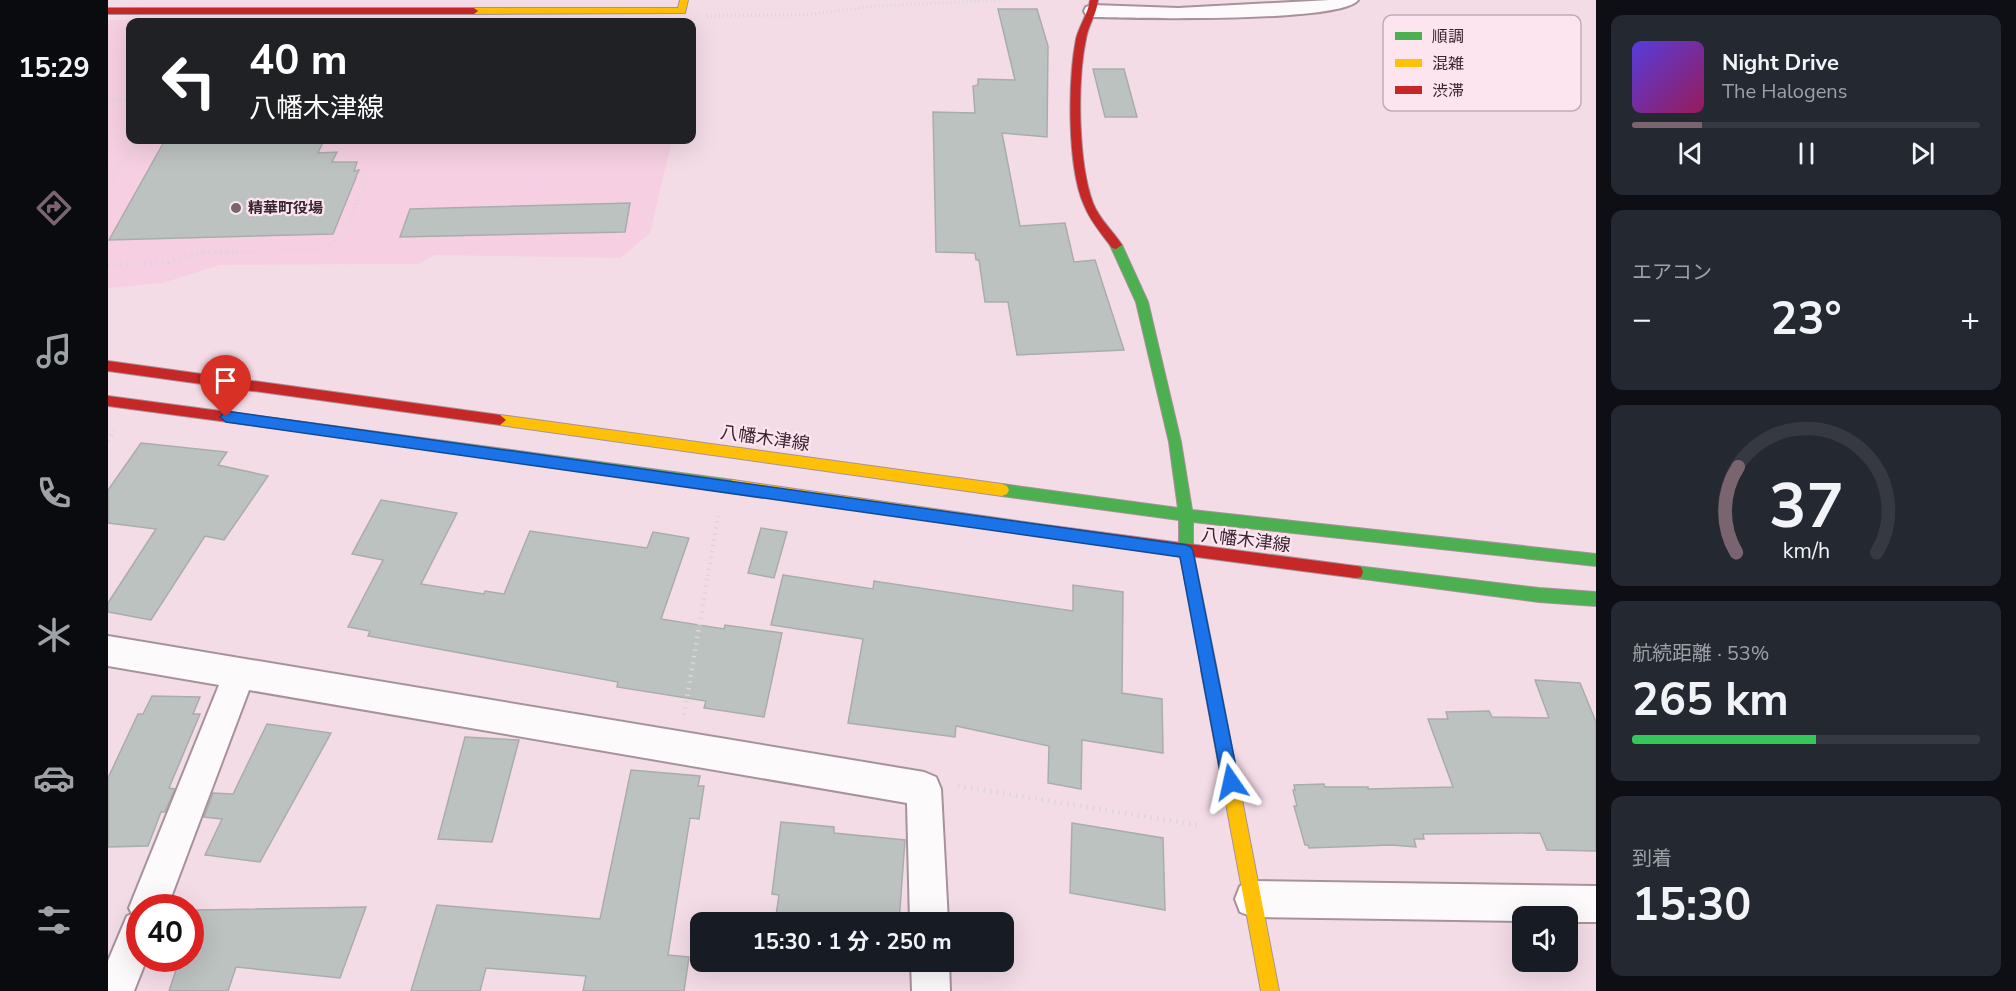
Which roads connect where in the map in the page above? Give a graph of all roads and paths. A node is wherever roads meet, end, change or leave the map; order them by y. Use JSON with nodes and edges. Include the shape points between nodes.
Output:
{"nodes":[{"id":1,"x":684,"y":0,"type":"edge"},
{"id":2,"x":1005,"y":0,"type":"edge"},
{"id":3,"x":1349,"y":0,"type":"edge"},
{"id":4,"x":1094,"y":5,"type":"edge"},
{"id":5,"x":108,"y":11,"type":"edge"},
{"id":6,"x":700,"y":16,"type":"dead end"},
{"id":7,"x":126,"y":100,"type":"edge"},
{"id":8,"x":108,"y":101,"type":"edge"},
{"id":9,"x":134,"y":144,"type":"edge"},
{"id":10,"x":133,"y":147,"type":"junction"},
{"id":11,"x":140,"y":147,"type":"dead end"},
{"id":12,"x":124,"y":161,"type":"junction"},
{"id":13,"x":108,"y":170,"type":"edge"},
{"id":14,"x":357,"y":176,"type":"dead end"},
{"id":15,"x":108,"y":187,"type":"edge"},
{"id":16,"x":108,"y":265,"type":"edge"},
{"id":17,"x":108,"y":366,"type":"edge"},
{"id":18,"x":108,"y":400,"type":"edge"},
{"id":19,"x":116,"y":426,"type":"dead end"},
{"id":20,"x":108,"y":441,"type":"edge"},
{"id":21,"x":720,"y":508,"type":"dead end"},
{"id":22,"x":1186,"y":515,"type":"junction"},
{"id":23,"x":1186,"y":551,"type":"junction"},
{"id":24,"x":1596,"y":560,"type":"edge"},
{"id":25,"x":1596,"y":600,"type":"edge"},
{"id":26,"x":108,"y":651,"type":"edge"},
{"id":27,"x":240,"y":672,"type":"junction"},
{"id":28,"x":678,"y":749,"type":"junction"},
{"id":29,"x":924,"y":789,"type":"junction"},
{"id":30,"x":1197,"y":825,"type":"dead end"},
{"id":31,"x":153,"y":894,"type":"edge"},
{"id":32,"x":1253,"y":899,"type":"junction"},
{"id":33,"x":1596,"y":904,"type":"edge"},
{"id":34,"x":929,"y":912,"type":"edge"},
{"id":35,"x":126,"y":964,"type":"edge"},
{"id":36,"x":930,"y":972,"type":"edge"},
{"id":37,"x":115,"y":991,"type":"edge"},
{"id":38,"x":931,"y":991,"type":"edge"},
{"id":39,"x":1270,"y":991,"type":"edge"}],
"edges":[{"from":1,"to":5,"type":"main road","via":[[682,11]]},
{"from":2,"to":6,"type":"path","via":[[876,6],[804,15]]},
{"from":3,"to":4,"type":"street","via":[[1330,6],[1178,14]]},
{"from":4,"to":22,"type":"main road","via":[[1081,37],[1075,79],[1081,173],[1088,204],[1121,252],[1142,302],[1174,442]]},
{"from":7,"to":8,"type":"path"},
{"from":9,"to":10,"type":"path"},
{"from":10,"to":11,"type":"path"},
{"from":10,"to":12,"type":"path"},
{"from":12,"to":13,"type":"path"},
{"from":12,"to":15,"type":"path"},
{"from":14,"to":16,"type":"path","via":[[366,180],[345,233],[330,246],[310,250],[203,252],[165,263]]},
{"from":17,"to":22,"type":"main road","name":"八幡木津線"},
{"from":18,"to":23,"type":"main road","name":"八幡木津線"},
{"from":19,"to":20,"type":"path"},
{"from":21,"to":28,"type":"path"},
{"from":22,"to":23,"type":"main road"},
{"from":22,"to":24,"type":"main road","name":"八幡木津線"},
{"from":23,"to":25,"type":"main road","name":"八幡木津線"},
{"from":23,"to":32,"type":"main road"},
{"from":26,"to":27,"type":"street"},
{"from":27,"to":28,"type":"street"},
{"from":27,"to":31,"type":"street"},
{"from":28,"to":29,"type":"street"},
{"from":29,"to":30,"type":"path","via":[[945,784]]},
{"from":29,"to":34,"type":"street"},
{"from":32,"to":33,"type":"street"},
{"from":32,"to":39,"type":"main road"},
{"from":35,"to":37,"type":"street"},
{"from":36,"to":38,"type":"street"}]}
